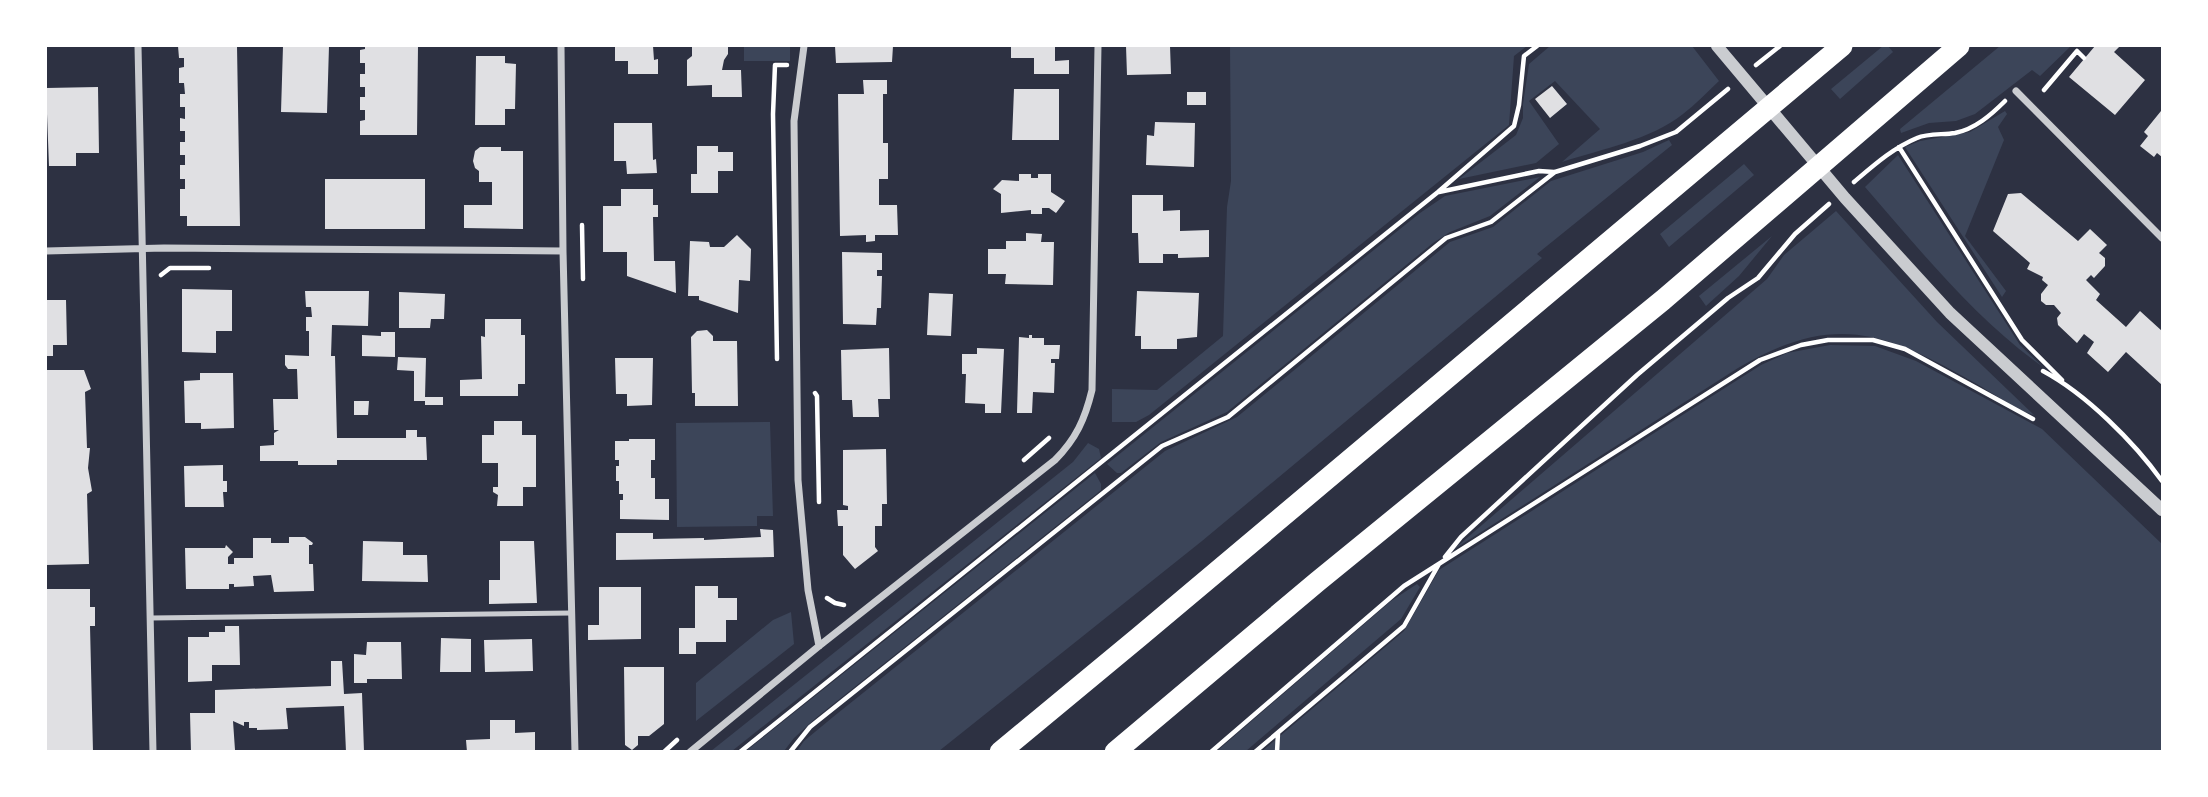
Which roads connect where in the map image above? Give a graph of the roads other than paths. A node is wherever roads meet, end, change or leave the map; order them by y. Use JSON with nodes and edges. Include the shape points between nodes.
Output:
{"nodes":[{"id":1,"x":138,"y":46,"type":"edge"},
{"id":2,"x":561,"y":46,"type":"edge"},
{"id":3,"x":804,"y":46,"type":"edge"},
{"id":4,"x":1098,"y":46,"type":"edge"},
{"id":5,"x":1717,"y":46,"type":"edge"},
{"id":6,"x":1842,"y":46,"type":"edge"},
{"id":7,"x":1959,"y":46,"type":"edge"},
{"id":8,"x":2016,"y":91,"type":"road end"},
{"id":9,"x":2162,"y":235,"type":"edge"},
{"id":10,"x":144,"y":248,"type":"junction"},
{"id":11,"x":46,"y":251,"type":"edge"},
{"id":12,"x":563,"y":251,"type":"junction"},
{"id":13,"x":2162,"y":510,"type":"edge"},
{"id":14,"x":572,"y":613,"type":"junction"},
{"id":15,"x":150,"y":618,"type":"junction"},
{"id":16,"x":819,"y":646,"type":"junction"},
{"id":17,"x":153,"y":751,"type":"edge"},
{"id":18,"x":575,"y":751,"type":"edge"},
{"id":19,"x":690,"y":751,"type":"edge"},
{"id":20,"x":1000,"y":751,"type":"edge"},
{"id":21,"x":1115,"y":751,"type":"edge"}],
"edges":[{"from":1,"to":10,"type":"street"},
{"from":2,"to":12,"type":"street"},
{"from":3,"to":16,"type":"street","via":[[794,131],[798,480],[808,590]]},
{"from":4,"to":16,"type":"street","via":[[1092,390],[1081,427],[1055,460]]},
{"from":5,"to":13,"type":"street","via":[[1950,313]]},
{"from":6,"to":20,"type":"highway"},
{"from":7,"to":21,"type":"highway","via":[[1652,309]]},
{"from":8,"to":9,"type":"street"},
{"from":10,"to":11,"type":"street"},
{"from":10,"to":12,"type":"street"},
{"from":10,"to":15,"type":"street"},
{"from":12,"to":14,"type":"street"},
{"from":14,"to":15,"type":"lane"},
{"from":14,"to":18,"type":"street"},
{"from":15,"to":17,"type":"street"},
{"from":16,"to":19,"type":"street"}]}
